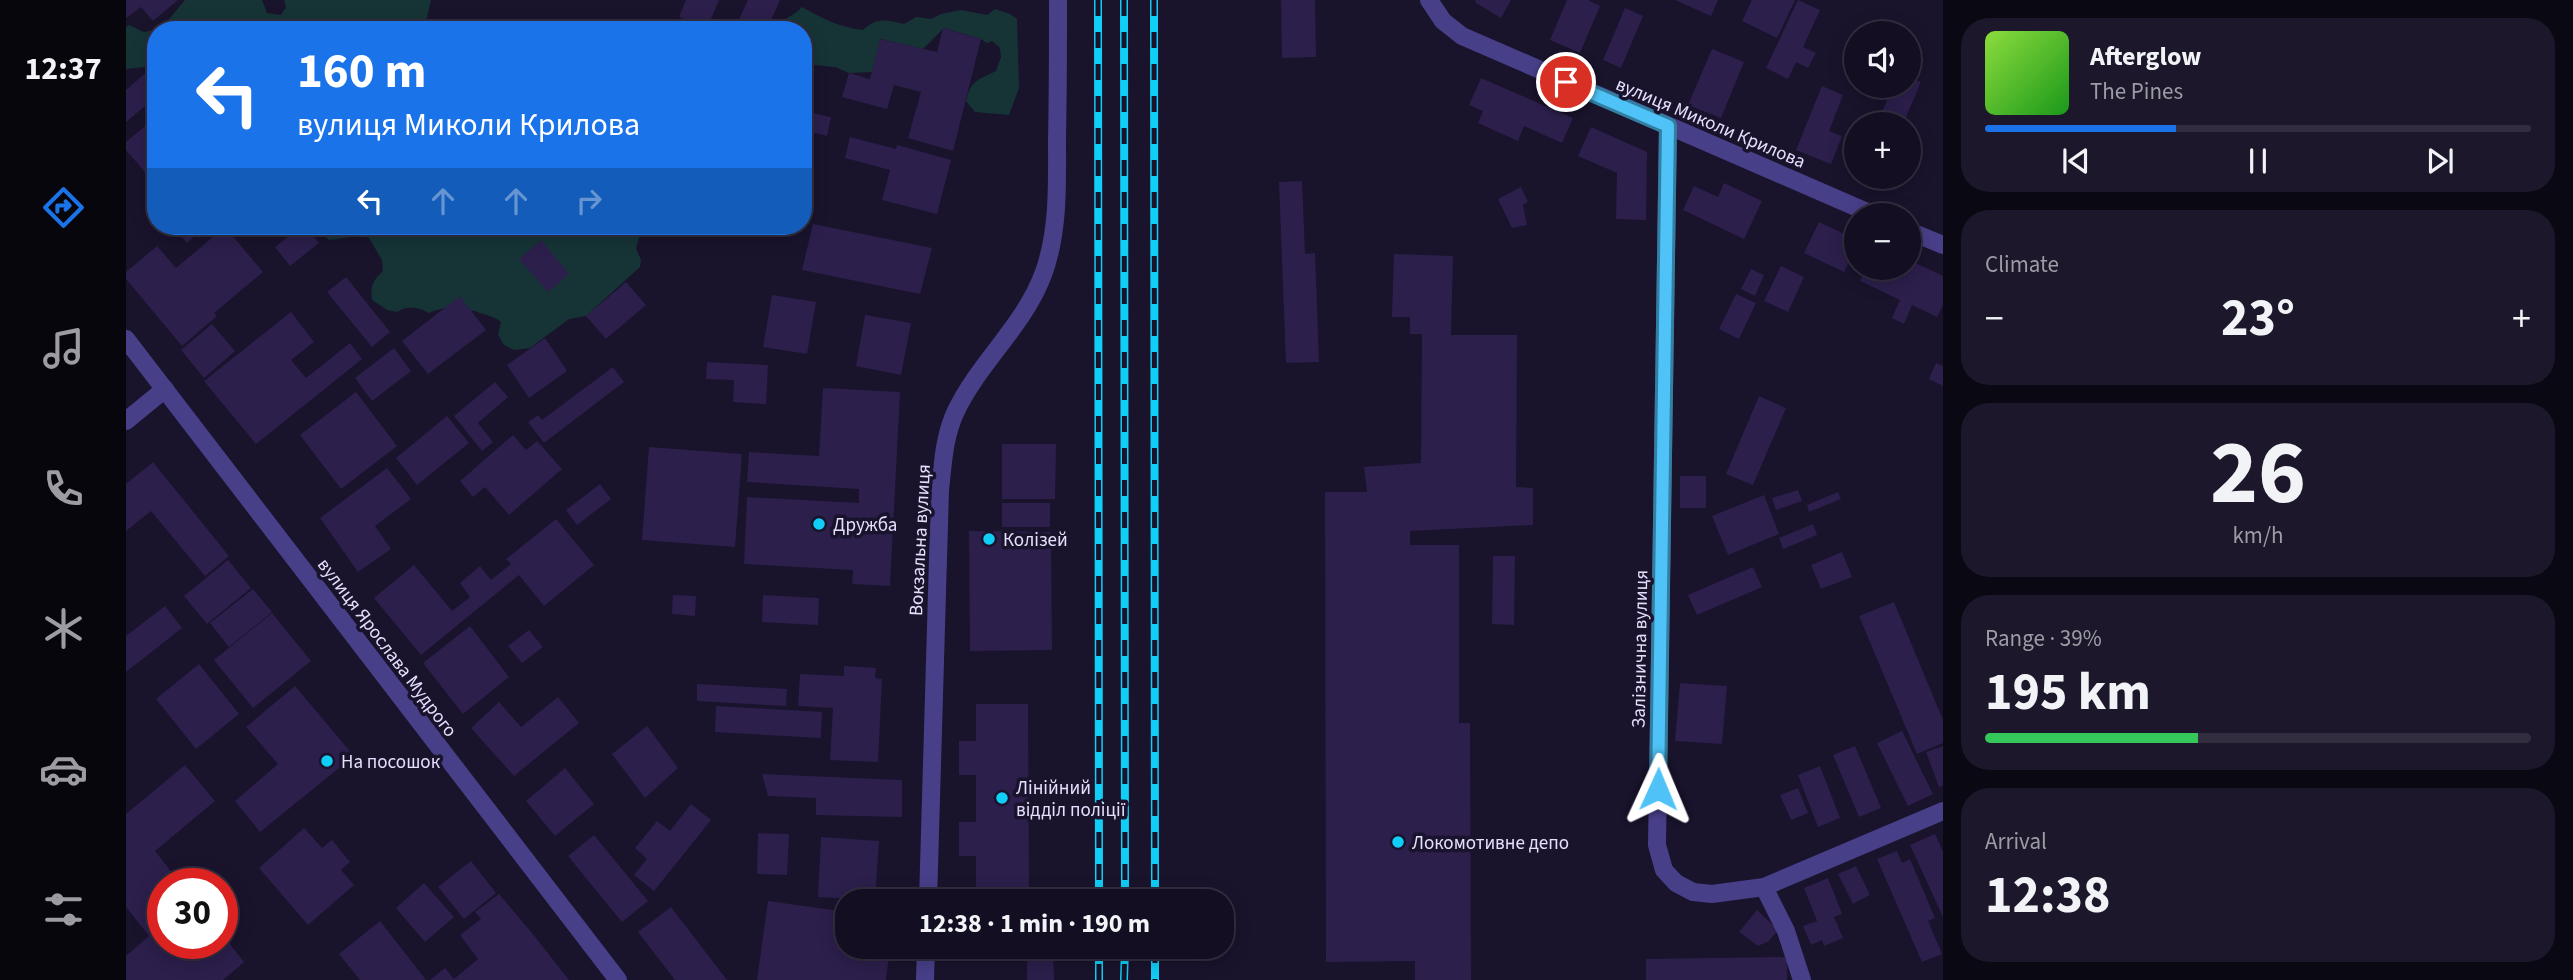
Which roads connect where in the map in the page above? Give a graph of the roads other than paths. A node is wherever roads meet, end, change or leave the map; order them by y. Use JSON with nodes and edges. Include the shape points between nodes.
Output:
{"nodes":[{"id":1,"x":1058,"y":0,"type":"edge"},
{"id":2,"x":1429,"y":0,"type":"edge"},
{"id":3,"x":1668,"y":126,"type":"junction"},
{"id":4,"x":1846,"y":203,"type":"edge"},
{"id":5,"x":1921,"y":236,"type":"edge"},
{"id":6,"x":1943,"y":245,"type":"edge"},
{"id":7,"x":126,"y":339,"type":"edge"},
{"id":8,"x":165,"y":389,"type":"junction"},
{"id":9,"x":126,"y":421,"type":"edge"},
{"id":10,"x":1943,"y":811,"type":"edge"},
{"id":11,"x":1764,"y":887,"type":"junction"},
{"id":12,"x":928,"y":889,"type":"edge"},
{"id":13,"x":926,"y":959,"type":"edge"},
{"id":14,"x":618,"y":980,"type":"edge"},
{"id":15,"x":925,"y":980,"type":"edge"},
{"id":16,"x":1802,"y":980,"type":"edge"}],
"edges":[{"from":1,"to":12,"type":"street","name":"Вокзальна вулиця","via":[[1057,202],[1045,269],[1017,323],[967,391],[945,444]]},
{"from":2,"to":3,"type":"street","name":"вулиця Миколи Крилова","via":[[1443,21],[1462,36]]},
{"from":3,"to":4,"type":"street","name":"вулиця Миколи Крилова"},
{"from":3,"to":11,"type":"street","name":"Залізнична вулиця","via":[[1657,845],[1664,870],[1693,892]]},
{"from":5,"to":6,"type":"street"},
{"from":7,"to":8,"type":"street","name":"вулиця Ярослава Мудрого"},
{"from":8,"to":9,"type":"street"},
{"from":8,"to":14,"type":"street","name":"вулиця Ярослава Мудрого"},
{"from":10,"to":11,"type":"street","name":"Залізнична вулиця"},
{"from":11,"to":16,"type":"street","via":[[1786,931]]},
{"from":13,"to":15,"type":"street"}]}
